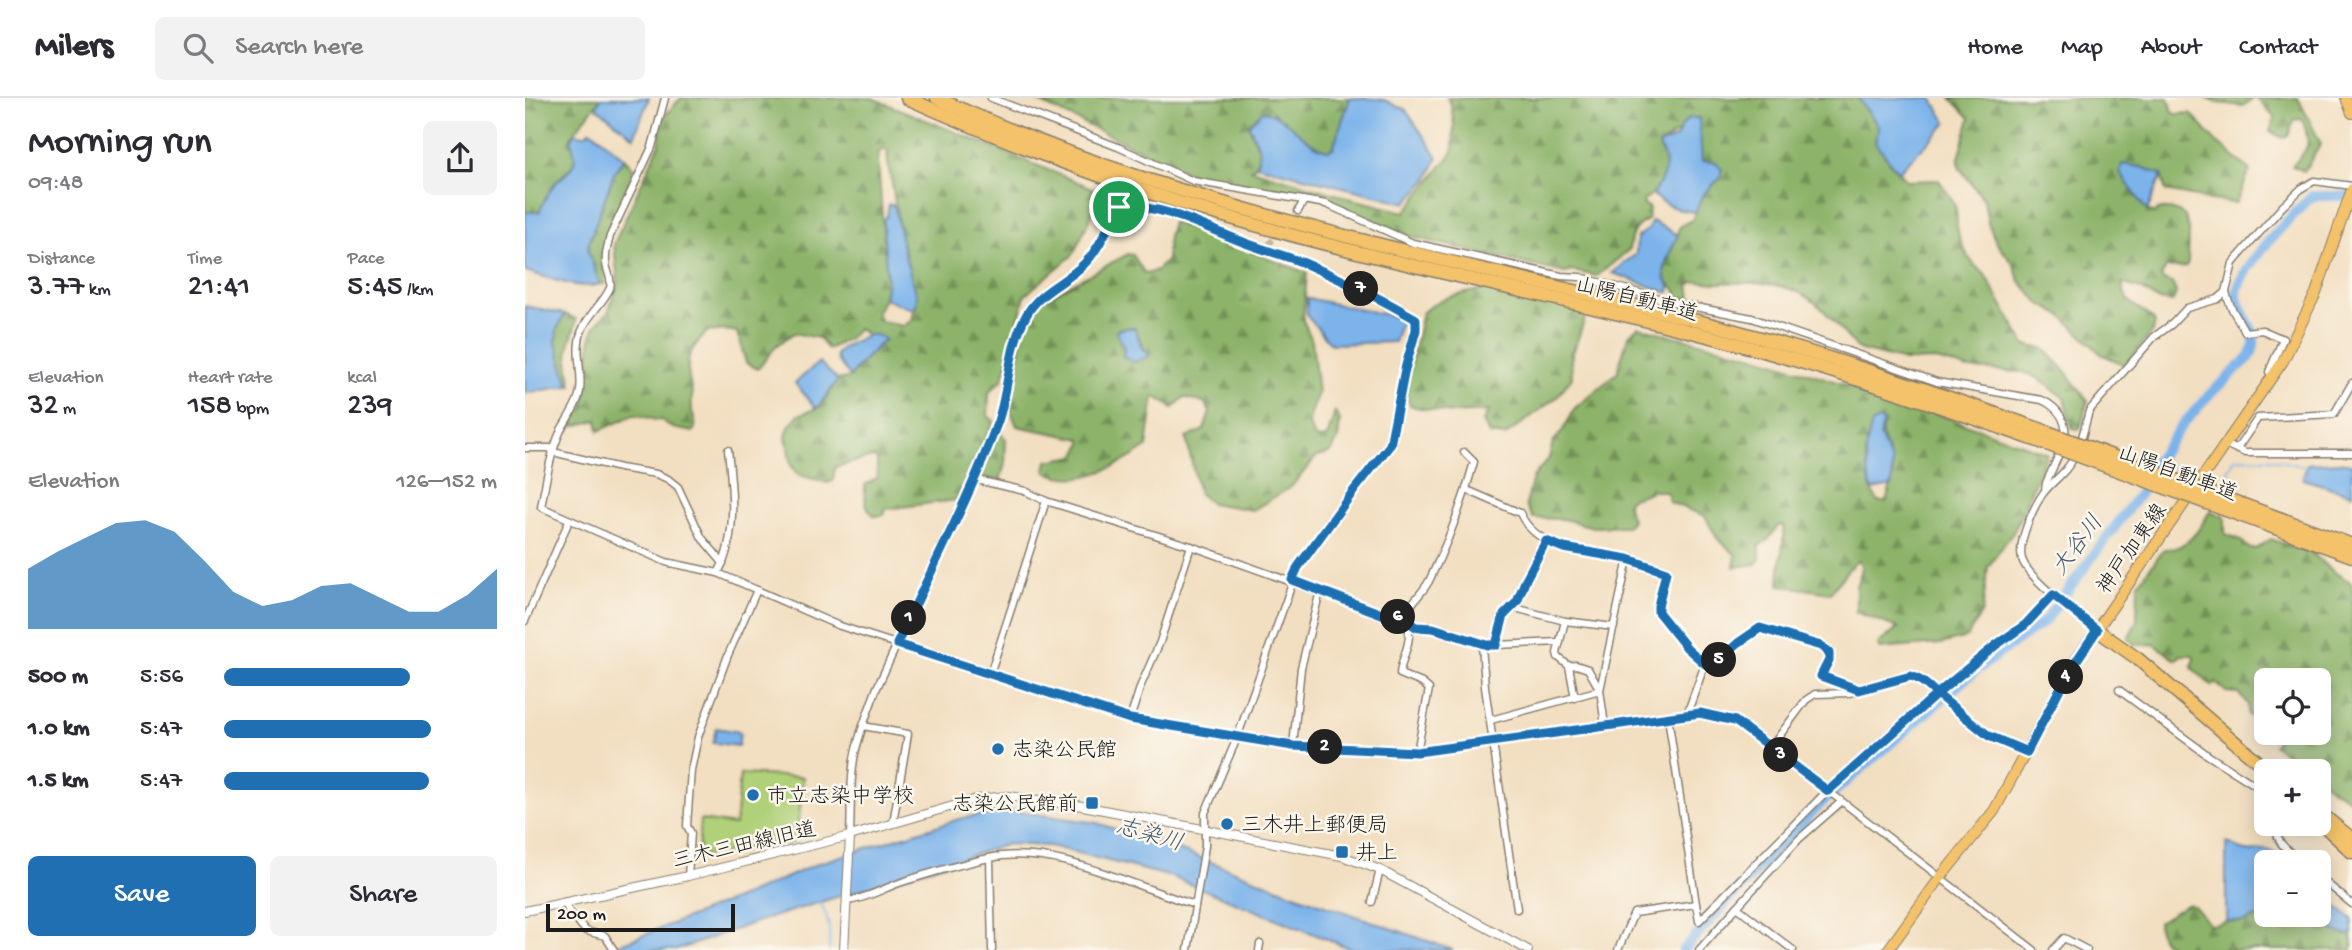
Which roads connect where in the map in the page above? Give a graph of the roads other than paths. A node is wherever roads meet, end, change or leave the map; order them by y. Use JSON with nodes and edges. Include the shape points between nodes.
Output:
{"nodes":[{"id":1,"x":666,"y":98,"type":"edge"},
{"id":2,"x":907,"y":98,"type":"edge"},
{"id":3,"x":937,"y":98,"type":"edge"},
{"id":4,"x":991,"y":98,"type":"edge"},
{"id":5,"x":2346,"y":98,"type":"edge"},
{"id":6,"x":2352,"y":113,"type":"edge"},
{"id":7,"x":2351,"y":192,"type":"edge"},
{"id":8,"x":1304,"y":201,"type":"junction"},
{"id":9,"x":1298,"y":211,"type":"dead end"},
{"id":10,"x":2226,"y":292,"type":"junction"},
{"id":11,"x":2273,"y":376,"type":"junction"},
{"id":12,"x":2352,"y":383,"type":"edge"},
{"id":13,"x":2043,"y":436,"type":"junction"},
{"id":14,"x":2227,"y":445,"type":"junction"},
{"id":15,"x":525,"y":448,"type":"edge"},
{"id":16,"x":727,"y":450,"type":"dead end"},
{"id":17,"x":2237,"y":450,"type":"junction"},
{"id":18,"x":552,"y":452,"type":"junction"},
{"id":19,"x":1464,"y":452,"type":"dead end"},
{"id":20,"x":2352,"y":453,"type":"edge"},
{"id":21,"x":973,"y":479,"type":"junction"},
{"id":22,"x":1467,"y":490,"type":"junction"},
{"id":23,"x":2045,"y":491,"type":"junction"},
{"id":24,"x":1046,"y":500,"type":"junction"},
{"id":25,"x":2228,"y":505,"type":"junction"},
{"id":26,"x":569,"y":521,"type":"junction"},
{"id":27,"x":1546,"y":541,"type":"junction"},
{"id":28,"x":2349,"y":543,"type":"edge"},
{"id":29,"x":1191,"y":546,"type":"junction"},
{"id":30,"x":2352,"y":556,"type":"edge"},
{"id":31,"x":1628,"y":559,"type":"junction"},
{"id":32,"x":723,"y":563,"type":"junction"},
{"id":33,"x":718,"y":573,"type":"junction"},
{"id":34,"x":1292,"y":580,"type":"junction"},
{"id":35,"x":757,"y":590,"type":"junction"},
{"id":36,"x":1320,"y":591,"type":"junction"},
{"id":37,"x":525,"y":593,"type":"edge"},
{"id":38,"x":2054,"y":596,"type":"junction"},
{"id":39,"x":535,"y":597,"type":"junction"},
{"id":40,"x":1511,"y":607,"type":"junction"},
{"id":41,"x":525,"y":621,"type":"edge"},
{"id":42,"x":1565,"y":621,"type":"junction"},
{"id":43,"x":1408,"y":622,"type":"junction"},
{"id":44,"x":1613,"y":626,"type":"junction"},
{"id":45,"x":2097,"y":630,"type":"junction"},
{"id":46,"x":1560,"y":642,"type":"junction"},
{"id":47,"x":1482,"y":643,"type":"junction"},
{"id":48,"x":897,"y":644,"type":"junction"},
{"id":49,"x":1496,"y":645,"type":"junction"},
{"id":50,"x":1705,"y":664,"type":"junction"},
{"id":51,"x":1569,"y":666,"type":"junction"},
{"id":52,"x":990,"y":674,"type":"junction"},
{"id":53,"x":1600,"y":690,"type":"junction"},
{"id":54,"x":1859,"y":690,"type":"junction"},
{"id":55,"x":2119,"y":690,"type":"dead end"},
{"id":56,"x":1938,"y":694,"type":"junction"},
{"id":57,"x":1575,"y":698,"type":"junction"},
{"id":58,"x":1687,"y":714,"type":"junction"},
{"id":59,"x":1668,"y":717,"type":"junction"},
{"id":60,"x":1130,"y":719,"type":"junction"},
{"id":61,"x":1491,"y":720,"type":"junction"},
{"id":62,"x":863,"y":726,"type":"junction"},
{"id":63,"x":1605,"y":726,"type":"junction"},
{"id":64,"x":1237,"y":738,"type":"junction"},
{"id":65,"x":1493,"y":741,"type":"junction"},
{"id":66,"x":1293,"y":746,"type":"junction"},
{"id":67,"x":1771,"y":747,"type":"junction"},
{"id":68,"x":1417,"y":752,"type":"junction"},
{"id":69,"x":2027,"y":752,"type":"junction"},
{"id":70,"x":2255,"y":759,"type":"edge"},
{"id":71,"x":2254,"y":766,"type":"edge"},
{"id":72,"x":2254,"y":784,"type":"edge"},
{"id":73,"x":1828,"y":791,"type":"junction"},
{"id":74,"x":1841,"y":802,"type":"junction"},
{"id":75,"x":2331,"y":822,"type":"edge"},
{"id":76,"x":893,"y":823,"type":"junction"},
{"id":77,"x":1206,"y":830,"type":"junction"},
{"id":78,"x":2331,"y":832,"type":"edge"},
{"id":79,"x":850,"y":836,"type":"junction"},
{"id":80,"x":2278,"y":836,"type":"edge"},
{"id":81,"x":2352,"y":839,"type":"edge"},
{"id":82,"x":2289,"y":850,"type":"edge"},
{"id":83,"x":2352,"y":852,"type":"edge"},
{"id":84,"x":991,"y":858,"type":"junction"},
{"id":85,"x":1380,"y":870,"type":"junction"},
{"id":86,"x":688,"y":876,"type":"junction"},
{"id":87,"x":1940,"y":878,"type":"junction"},
{"id":88,"x":2331,"y":887,"type":"edge"},
{"id":89,"x":847,"y":901,"type":"junction"},
{"id":90,"x":565,"y":902,"type":"junction"},
{"id":91,"x":1372,"y":902,"type":"dead end"},
{"id":92,"x":1696,"y":904,"type":"junction"},
{"id":93,"x":2352,"y":904,"type":"edge"},
{"id":94,"x":1195,"y":905,"type":"junction"},
{"id":95,"x":1737,"y":907,"type":"junction"},
{"id":96,"x":1517,"y":909,"type":"dead end"},
{"id":97,"x":525,"y":911,"type":"edge"},
{"id":98,"x":614,"y":950,"type":"edge"},
{"id":99,"x":844,"y":950,"type":"edge"},
{"id":100,"x":992,"y":950,"type":"edge"},
{"id":101,"x":1188,"y":950,"type":"edge"},
{"id":102,"x":1528,"y":950,"type":"edge"},
{"id":103,"x":1618,"y":950,"type":"edge"},
{"id":104,"x":1699,"y":950,"type":"edge"},
{"id":105,"x":1793,"y":950,"type":"edge"},
{"id":106,"x":1888,"y":950,"type":"edge"},
{"id":107,"x":2033,"y":950,"type":"edge"},
{"id":108,"x":2053,"y":950,"type":"edge"},
{"id":109,"x":2087,"y":950,"type":"edge"}],
"edges":[{"from":1,"to":18,"type":"street","via":[[647,159],[608,243],[610,286],[577,343],[580,391]]},
{"from":2,"to":13,"type":"highway","name":"山陽自動車道","via":[[1063,163],[1220,215],[1747,346]]},
{"from":3,"to":13,"type":"highway","name":"山陽自動車道","via":[[1153,183],[1325,233],[1751,336],[1872,372]]},
{"from":4,"to":8,"type":"street","via":[[1192,181]]},
{"from":5,"to":6,"type":"main road"},
{"from":7,"to":10,"type":"street","via":[[2314,181],[2302,188],[2233,262]]},
{"from":7,"to":11,"type":"main road","name":"神戸加東線","via":[[2316,293]]},
{"from":8,"to":9,"type":"street"},
{"from":8,"to":23,"type":"street","via":[[1326,204],[1413,243],[1752,318],[1937,382],[2042,400],[2064,420],[2066,430]]},
{"from":10,"to":11,"type":"street","via":[[2229,309],[2245,332],[2262,330],[2283,339],[2269,372]]},
{"from":10,"to":23,"type":"street","via":[[2187,308],[2154,337],[2089,411],[2071,465]]},
{"from":11,"to":14,"type":"main road","name":"神戸加東線"},
{"from":12,"to":17,"type":"street","via":[[2334,414],[2258,418]]},
{"from":13,"to":25,"type":"highway","name":"山陽自動車道","bridge":true},
{"from":14,"to":17,"type":"street"},
{"from":14,"to":45,"type":"main road","name":"神戸加東線"},
{"from":15,"to":18,"type":"street","via":[[550,447]]},
{"from":16,"to":32,"type":"street","via":[[733,503]]},
{"from":17,"to":20,"type":"street"},
{"from":18,"to":26,"type":"street","via":[[541,508]]},
{"from":18,"to":32,"type":"street","via":[[668,479],[678,487],[702,538]]},
{"from":19,"to":22,"type":"street","via":[[1474,462]]},
{"from":21,"to":24,"type":"street"},
{"from":21,"to":34,"type":"street","via":[[999,419],[1017,333],[1035,301],[1083,265],[1119,207],[1164,211],[1267,247],[1416,319],[1390,445]]},
{"from":21,"to":48,"type":"street"},
{"from":22,"to":27,"type":"street","via":[[1520,513],[1524,523]]},
{"from":22,"to":43,"type":"street","via":[[1428,584],[1412,604]]},
{"from":23,"to":38,"type":"street","via":[[2026,529],[2021,551],[2028,569]]},
{"from":24,"to":29,"type":"street"},
{"from":24,"to":52,"type":"street"},
{"from":25,"to":28,"type":"highway","name":"山陽自動車道"},
{"from":25,"to":30,"type":"highway","name":"山陽自動車道"},
{"from":26,"to":33,"type":"street","via":[[666,562]]},
{"from":26,"to":39,"type":"street"},
{"from":27,"to":31,"type":"street"},
{"from":27,"to":40,"type":"street"},
{"from":29,"to":34,"type":"street"},
{"from":29,"to":60,"type":"street"},
{"from":31,"to":44,"type":"street"},
{"from":31,"to":50,"type":"street","via":[[1666,572],[1658,612]]},
{"from":32,"to":33,"type":"street"},
{"from":33,"to":35,"type":"street"},
{"from":34,"to":36,"type":"street"},
{"from":34,"to":64,"type":"street"},
{"from":35,"to":48,"type":"street","via":[[837,625]]},
{"from":35,"to":86,"type":"street","via":[[698,737],[691,770]]},
{"from":36,"to":43,"type":"street"},
{"from":36,"to":66,"type":"street","via":[[1301,668]]},
{"from":37,"to":39,"type":"street"},
{"from":38,"to":45,"type":"street"},
{"from":38,"to":56,"type":"street"},
{"from":39,"to":41,"type":"street"},
{"from":40,"to":42,"type":"street"},
{"from":40,"to":49,"type":"street","via":[[1504,615]]},
{"from":42,"to":44,"type":"street"},
{"from":42,"to":46,"type":"street"},
{"from":43,"to":47,"type":"street"},
{"from":43,"to":68,"type":"street","via":[[1400,674],[1429,689]]},
{"from":44,"to":53,"type":"street"},
{"from":45,"to":69,"type":"main road","name":"神戸加東線","via":[[2067,675]]},
{"from":45,"to":70,"type":"highway"},
{"from":45,"to":71,"type":"highway"},
{"from":46,"to":49,"type":"street"},
{"from":46,"to":51,"type":"street","via":[[1558,657]]},
{"from":47,"to":49,"type":"street"},
{"from":47,"to":61,"type":"street"},
{"from":48,"to":52,"type":"street"},
{"from":48,"to":62,"type":"street"},
{"from":50,"to":54,"type":"street","via":[[1717,662],[1760,628],[1821,646],[1829,660],[1821,676]]},
{"from":50,"to":58,"type":"street"},
{"from":51,"to":53,"type":"street","via":[[1588,669]]},
{"from":51,"to":57,"type":"street"},
{"from":52,"to":60,"type":"street"},
{"from":53,"to":57,"type":"street"},
{"from":53,"to":63,"type":"street"},
{"from":54,"to":56,"type":"street","via":[[1911,676]]},
{"from":54,"to":67,"type":"street","via":[[1815,694]]},
{"from":55,"to":72,"type":"street"},
{"from":56,"to":69,"type":"street","via":[[1989,736]]},
{"from":56,"to":73,"type":"street"},
{"from":57,"to":61,"type":"street"},
{"from":58,"to":59,"type":"street"},
{"from":58,"to":67,"type":"street","via":[[1735,721]]},
{"from":59,"to":63,"type":"street"},
{"from":59,"to":92,"type":"street"},
{"from":60,"to":64,"type":"street"},
{"from":61,"to":65,"type":"street"},
{"from":62,"to":76,"type":"street","via":[[908,734]]},
{"from":62,"to":79,"type":"street","via":[[854,757]]},
{"from":63,"to":65,"type":"street"},
{"from":64,"to":66,"type":"street"},
{"from":64,"to":77,"type":"street","via":[[1205,813]]},
{"from":65,"to":68,"type":"street"},
{"from":65,"to":96,"type":"street"},
{"from":66,"to":68,"type":"street"},
{"from":67,"to":73,"type":"street"},
{"from":69,"to":87,"type":"main road","name":"神戸加東線","via":[[1994,811]]},
{"from":73,"to":74,"type":"street"},
{"from":73,"to":92,"type":"street","via":[[1699,921]]},
{"from":74,"to":87,"type":"street"},
{"from":74,"to":95,"type":"street","via":[[1799,839]]},
{"from":75,"to":81,"type":"highway"},
{"from":76,"to":77,"type":"street","name":"三木三田線旧道","via":[[977,799],[1008,796]]},
{"from":76,"to":79,"type":"street","name":"三木三田線旧道"},
{"from":77,"to":85,"type":"street","name":"三木三田線旧道","via":[[1342,856]]},
{"from":77,"to":94,"type":"street"},
{"from":78,"to":83,"type":"highway"},
{"from":79,"to":86,"type":"street","name":"三木三田線旧道"},
{"from":79,"to":89,"type":"street"},
{"from":80,"to":82,"type":"street"},
{"from":84,"to":89,"type":"street"},
{"from":84,"to":94,"type":"street","via":[[1019,855],[1069,862]]},
{"from":84,"to":100,"type":"street"},
{"from":85,"to":91,"type":"street"},
{"from":85,"to":102,"type":"street","name":"三木三田線旧道"},
{"from":86,"to":90,"type":"street","name":"三木三田線旧道"},
{"from":87,"to":106,"type":"main road","name":"神戸加東線"},
{"from":87,"to":107,"type":"street"},
{"from":88,"to":93,"type":"street"},
{"from":89,"to":99,"type":"street"},
{"from":90,"to":97,"type":"street","name":"三木三田線旧道"},
{"from":90,"to":98,"type":"street","via":[[586,932],[609,940]]},
{"from":92,"to":103,"type":"street","via":[[1634,913]]},
{"from":94,"to":101,"type":"street"},
{"from":95,"to":104,"type":"street"},
{"from":95,"to":105,"type":"street"},
{"from":108,"to":109,"type":"street","via":[[2064,938]]}]}
